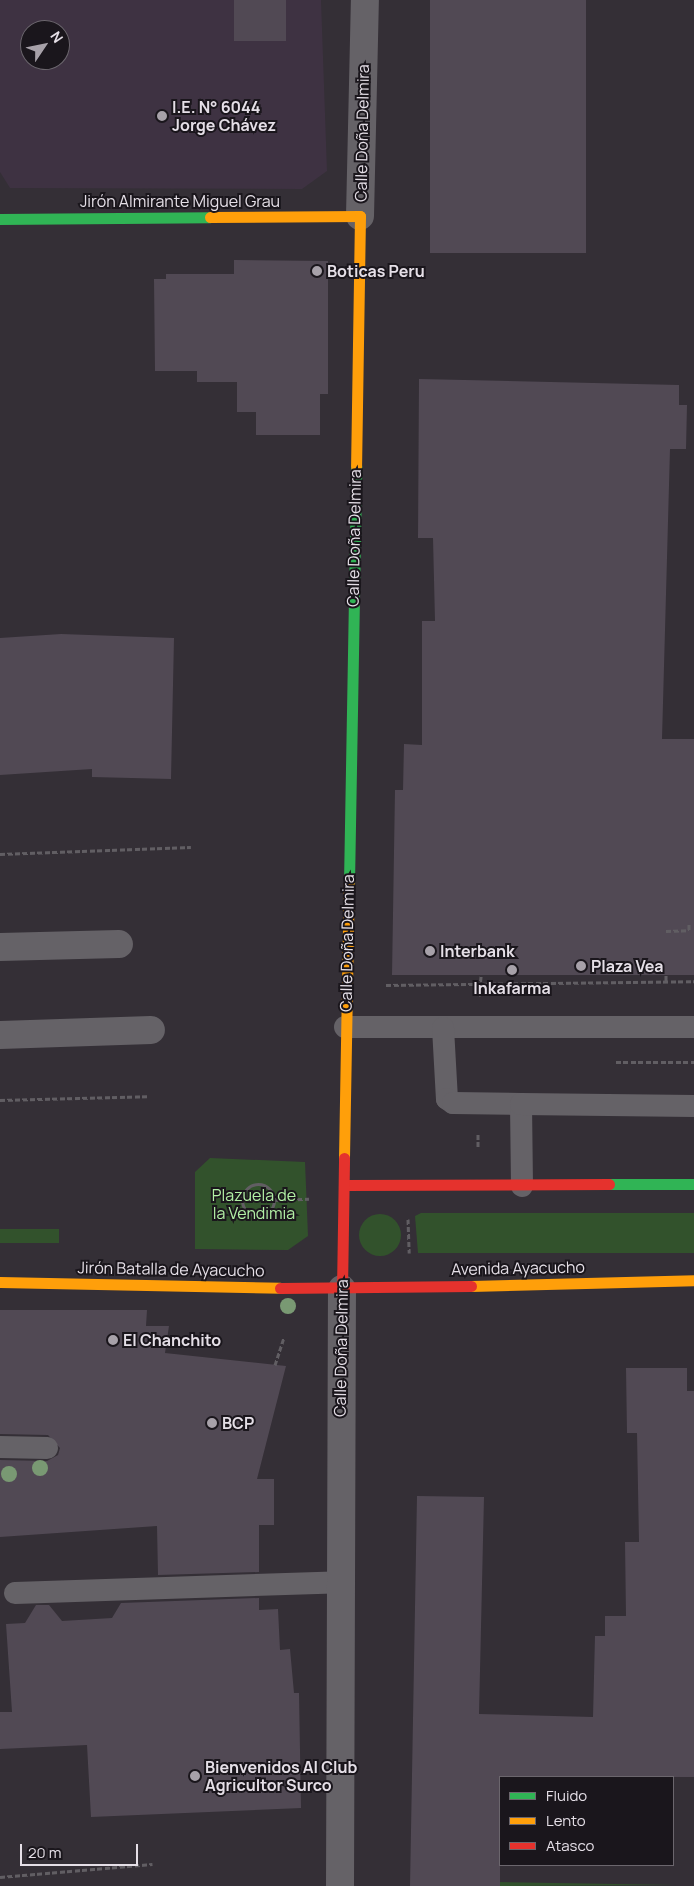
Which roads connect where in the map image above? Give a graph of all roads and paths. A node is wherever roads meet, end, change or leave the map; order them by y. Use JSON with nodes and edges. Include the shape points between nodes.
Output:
{"nodes":[{"id":1,"x":365,"y":0,"type":"edge"},
{"id":2,"x":360,"y":216,"type":"junction"},
{"id":3,"x":0,"y":218,"type":"edge"},
{"id":4,"x":191,"y":847,"type":"dead end"},
{"id":5,"x":0,"y":854,"type":"edge"},
{"id":6,"x":689,"y":924,"type":"dead end"},
{"id":7,"x":666,"y":930,"type":"dead end"},
{"id":8,"x":119,"y":944,"type":"dead end"},
{"id":9,"x":0,"y":946,"type":"edge"},
{"id":10,"x":666,"y":975,"type":"dead end"},
{"id":11,"x":666,"y":981,"type":"junction"},
{"id":12,"x":694,"y":981,"type":"edge"},
{"id":13,"x":386,"y":985,"type":"dead end"},
{"id":14,"x":345,"y":1027,"type":"junction"},
{"id":15,"x":694,"y":1027,"type":"edge"},
{"id":16,"x":443,"y":1028,"type":"junction"},
{"id":17,"x":151,"y":1030,"type":"dead end"},
{"id":18,"x":0,"y":1035,"type":"edge"},
{"id":19,"x":148,"y":1096,"type":"dead end"},
{"id":20,"x":0,"y":1100,"type":"edge"},
{"id":21,"x":521,"y":1104,"type":"junction"},
{"id":22,"x":694,"y":1106,"type":"edge"},
{"id":23,"x":694,"y":1184,"type":"edge"},
{"id":24,"x":344,"y":1185,"type":"junction"},
{"id":25,"x":522,"y":1186,"type":"junction"},
{"id":26,"x":311,"y":1199,"type":"dead end"},
{"id":27,"x":275,"y":1200,"type":"junction"},
{"id":28,"x":408,"y":1211,"type":"dead end"},
{"id":29,"x":409,"y":1253,"type":"dead end"},
{"id":30,"x":694,"y":1280,"type":"edge"},
{"id":31,"x":0,"y":1282,"type":"edge"},
{"id":32,"x":342,"y":1289,"type":"junction"},
{"id":33,"x":284,"y":1338,"type":"dead end"},
{"id":34,"x":275,"y":1365,"type":"dead end"},
{"id":35,"x":0,"y":1448,"type":"edge"},
{"id":36,"x":47,"y":1448,"type":"dead end"},
{"id":37,"x":341,"y":1582,"type":"junction"},
{"id":38,"x":15,"y":1593,"type":"dead end"},
{"id":39,"x":152,"y":1864,"type":"dead end"},
{"id":40,"x":0,"y":1877,"type":"edge"},
{"id":41,"x":340,"y":1886,"type":"edge"}],
"edges":[{"from":1,"to":2,"type":"street","name":"Calle Doña Delmira"},
{"from":2,"to":3,"type":"street","name":"Jirón Almirante Miguel Grau"},
{"from":2,"to":14,"type":"street","name":"Calle Doña Delmira"},
{"from":4,"to":5,"type":"path"},
{"from":6,"to":7,"type":"path","via":[[689,930]]},
{"from":8,"to":9,"type":"street"},
{"from":10,"to":11,"type":"path"},
{"from":11,"to":12,"type":"path"},
{"from":11,"to":13,"type":"path"},
{"from":14,"to":16,"type":"lane"},
{"from":14,"to":24,"type":"street","name":"Calle Doña Delmira"},
{"from":15,"to":16,"type":"lane"},
{"from":16,"to":21,"type":"lane","via":[[447,1099],[453,1103]]},
{"from":17,"to":18,"type":"street"},
{"from":19,"to":20,"type":"path"},
{"from":21,"to":22,"type":"lane"},
{"from":21,"to":25,"type":"lane"},
{"from":23,"to":25,"type":"street"},
{"from":24,"to":25,"type":"street"},
{"from":24,"to":32,"type":"street","name":"Calle Doña Delmira"},
{"from":26,"to":27,"type":"path"},
{"from":27,"to":27,"type":"path","via":[[271,1190],[256,1184],[243,1192],[242,1203],[247,1213],[263,1216],[272,1210]]},
{"from":28,"to":29,"type":"path"},
{"from":30,"to":32,"type":"street","name":"Avenida Ayacucho"},
{"from":31,"to":32,"type":"street","name":"Jirón Batalla de Ayacucho"},
{"from":32,"to":37,"type":"street","name":"Calle Doña Delmira"},
{"from":33,"to":34,"type":"path"},
{"from":35,"to":36,"type":"lane"},
{"from":37,"to":38,"type":"lane"},
{"from":37,"to":41,"type":"street","name":"Calle Doña Delmira"},
{"from":39,"to":40,"type":"path"}]}
